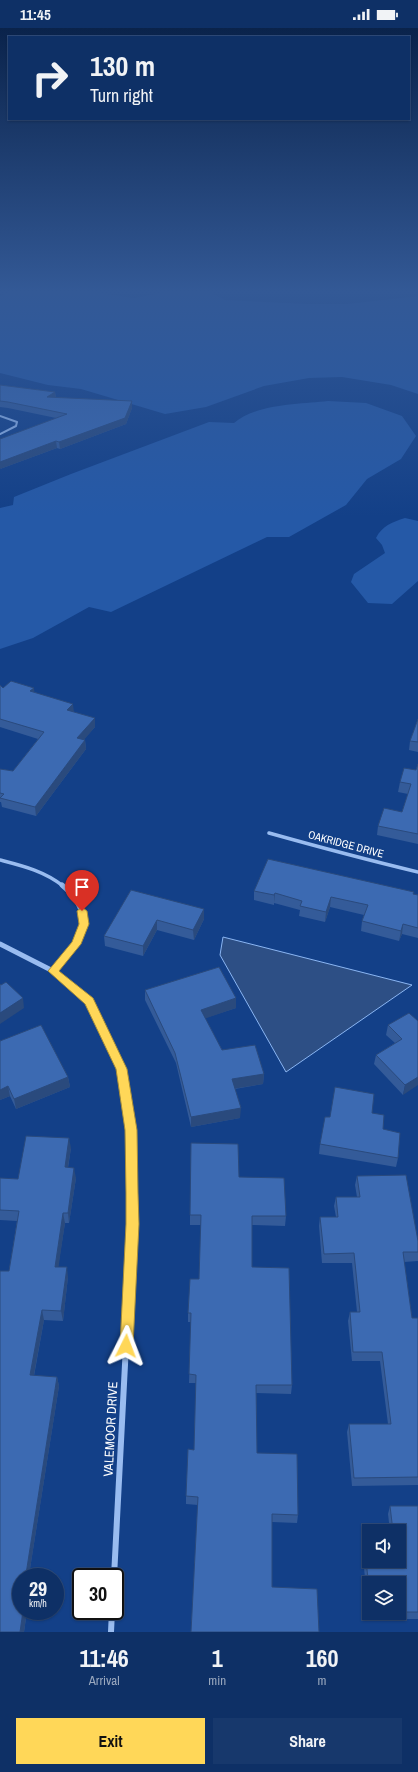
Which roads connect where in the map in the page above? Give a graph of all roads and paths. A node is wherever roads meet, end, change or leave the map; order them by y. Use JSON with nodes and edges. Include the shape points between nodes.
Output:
{"nodes":[{"id":1,"x":0,"y":416,"type":"edge"},
{"id":2,"x":0,"y":434,"type":"edge"},
{"id":3,"x":269,"y":833,"type":"dead end"},
{"id":4,"x":0,"y":860,"type":"edge"},
{"id":5,"x":418,"y":872,"type":"edge"},
{"id":6,"x":0,"y":944,"type":"edge"},
{"id":7,"x":53,"y":971,"type":"junction"},
{"id":8,"x":114,"y":1568,"type":"edge"},
{"id":9,"x":112,"y":1620,"type":"edge"},
{"id":10,"x":111,"y":1632,"type":"edge"}],
"edges":[{"from":1,"to":2,"type":"street","via":[[17,422],[16,426]]},
{"from":3,"to":5,"type":"street","name":"OAKRIDGE DRIVE"},
{"from":4,"to":7,"type":"street","via":[[32,868],[59,880],[73,894],[82,911],[84,924],[76,944]]},
{"from":6,"to":7,"type":"street","name":"VALEMOOR DRIVE"},
{"from":7,"to":8,"type":"street","name":"VALEMOOR DRIVE","via":[[89,1001],[122,1069],[131,1130],[132,1224]]},
{"from":9,"to":10,"type":"street"}]}
